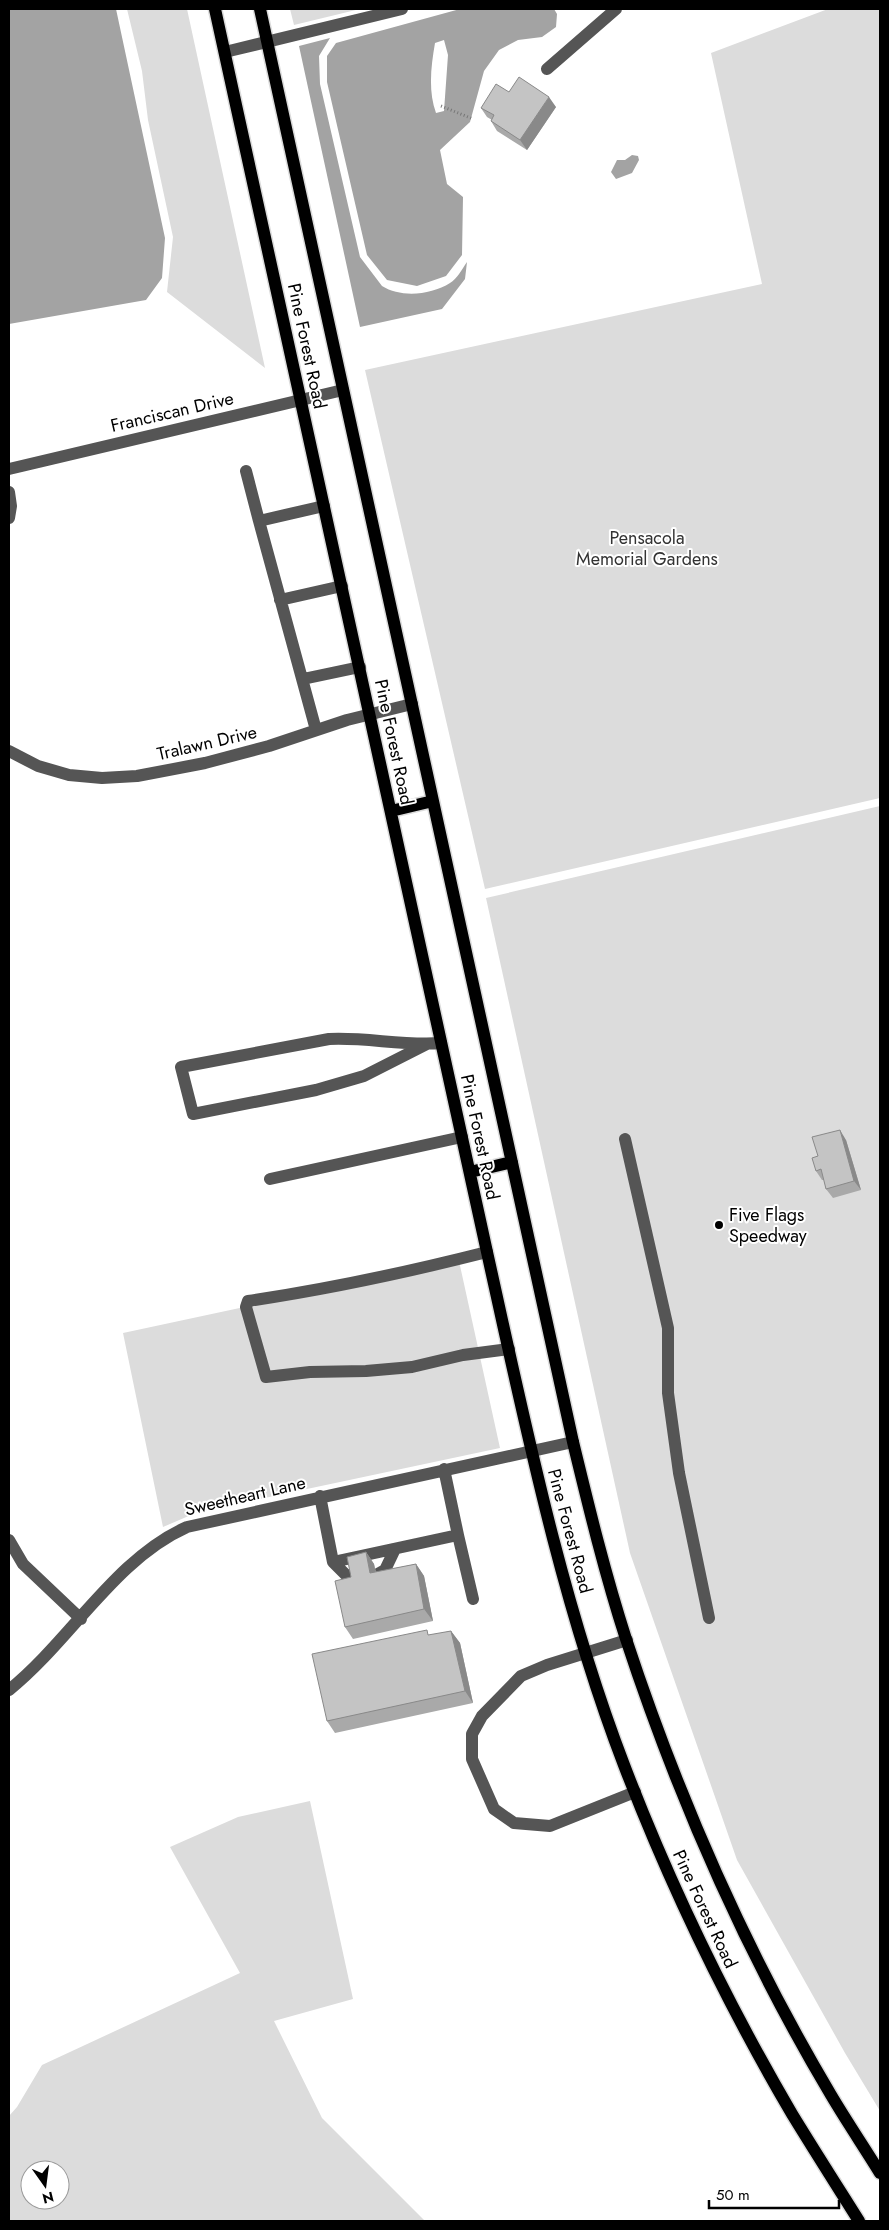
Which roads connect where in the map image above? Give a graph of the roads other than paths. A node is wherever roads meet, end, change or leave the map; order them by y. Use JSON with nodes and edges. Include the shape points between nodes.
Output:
{"nodes":[{"id":1,"x":215,"y":9,"type":"edge"},
{"id":2,"x":260,"y":9,"type":"edge"},
{"id":3,"x":402,"y":9,"type":"edge"},
{"id":4,"x":616,"y":9,"type":"edge"},
{"id":5,"x":267,"y":42,"type":"junction"},
{"id":6,"x":225,"y":52,"type":"junction"},
{"id":7,"x":547,"y":69,"type":"dead end"},
{"id":8,"x":343,"y":390,"type":"junction"},
{"id":9,"x":301,"y":400,"type":"junction"},
{"id":10,"x":9,"y":469,"type":"edge"},
{"id":11,"x":246,"y":471,"type":"dead end"},
{"id":12,"x":9,"y":492,"type":"edge"},
{"id":13,"x":324,"y":506,"type":"junction"},
{"id":14,"x":9,"y":518,"type":"edge"},
{"id":15,"x":259,"y":521,"type":"junction"},
{"id":16,"x":342,"y":586,"type":"junction"},
{"id":17,"x":280,"y":600,"type":"junction"},
{"id":18,"x":360,"y":667,"type":"junction"},
{"id":19,"x":303,"y":679,"type":"junction"},
{"id":20,"x":412,"y":704,"type":"junction"},
{"id":21,"x":370,"y":714,"type":"junction"},
{"id":22,"x":316,"y":730,"type":"junction"},
{"id":23,"x":9,"y":751,"type":"edge"},
{"id":24,"x":433,"y":801,"type":"junction"},
{"id":25,"x":391,"y":811,"type":"junction"},
{"id":26,"x":441,"y":1043,"type":"junction"},
{"id":27,"x":426,"y":1044,"type":"junction"},
{"id":28,"x":462,"y":1137,"type":"junction"},
{"id":29,"x":625,"y":1139,"type":"dead end"},
{"id":30,"x":512,"y":1162,"type":"junction"},
{"id":31,"x":470,"y":1172,"type":"junction"},
{"id":32,"x":270,"y":1178,"type":"dead end"},
{"id":33,"x":487,"y":1252,"type":"junction"},
{"id":34,"x":509,"y":1349,"type":"junction"},
{"id":35,"x":573,"y":1442,"type":"junction"},
{"id":36,"x":531,"y":1451,"type":"junction"},
{"id":37,"x":444,"y":1470,"type":"junction"},
{"id":38,"x":320,"y":1496,"type":"junction"},
{"id":39,"x":458,"y":1535,"type":"junction"},
{"id":40,"x":9,"y":1540,"type":"edge"},
{"id":41,"x":395,"y":1548,"type":"junction"},
{"id":42,"x":332,"y":1562,"type":"junction"},
{"id":43,"x":376,"y":1575,"type":"edge"},
{"id":44,"x":358,"y":1579,"type":"edge"},
{"id":45,"x":474,"y":1599,"type":"dead end"},
{"id":46,"x":709,"y":1618,"type":"dead end"},
{"id":47,"x":81,"y":1619,"type":"junction"},
{"id":48,"x":627,"y":1640,"type":"junction"},
{"id":49,"x":586,"y":1653,"type":"junction"},
{"id":50,"x":9,"y":1690,"type":"edge"},
{"id":51,"x":635,"y":1792,"type":"junction"},
{"id":52,"x":880,"y":2173,"type":"edge"},
{"id":53,"x":859,"y":2221,"type":"edge"}],
"edges":[{"from":1,"to":6,"type":"main road","name":"Pine Forest Road"},
{"from":2,"to":5,"type":"main road","name":"Pine Forest Road"},
{"from":3,"to":5,"type":"street"},
{"from":4,"to":7,"type":"street"},
{"from":5,"to":6,"type":"street"},
{"from":5,"to":8,"type":"main road","name":"Pine Forest Road"},
{"from":6,"to":9,"type":"main road","name":"Pine Forest Road"},
{"from":8,"to":9,"type":"street","name":"Franciscan Drive"},
{"from":8,"to":20,"type":"main road","name":"Pine Forest Road"},
{"from":9,"to":10,"type":"street","name":"Franciscan Drive"},
{"from":9,"to":13,"type":"main road","name":"Pine Forest Road"},
{"from":11,"to":15,"type":"street"},
{"from":12,"to":14,"type":"street"},
{"from":13,"to":15,"type":"street"},
{"from":13,"to":16,"type":"main road","name":"Pine Forest Road"},
{"from":15,"to":17,"type":"street"},
{"from":16,"to":17,"type":"street"},
{"from":16,"to":18,"type":"main road","name":"Pine Forest Road"},
{"from":17,"to":19,"type":"street"},
{"from":18,"to":19,"type":"street"},
{"from":18,"to":21,"type":"main road","name":"Pine Forest Road"},
{"from":19,"to":22,"type":"street"},
{"from":20,"to":21,"type":"street","name":"Tralawn Drive"},
{"from":20,"to":24,"type":"main road","name":"Pine Forest Road"},
{"from":21,"to":22,"type":"street","name":"Tralawn Drive"},
{"from":21,"to":25,"type":"main road","name":"Pine Forest Road"},
{"from":22,"to":23,"type":"street","name":"Tralawn Drive","via":[[205,763],[137,776],[102,778],[69,774],[38,766]]},
{"from":24,"to":25,"type":"main road"},
{"from":24,"to":30,"type":"main road","name":"Pine Forest Road"},
{"from":25,"to":26,"type":"main road","name":"Pine Forest Road"},
{"from":26,"to":27,"type":"street"},
{"from":26,"to":28,"type":"main road","name":"Pine Forest Road"},
{"from":27,"to":27,"type":"street","via":[[330,1038],[181,1067],[193,1114],[316,1090],[364,1076]]},
{"from":28,"to":31,"type":"main road","name":"Pine Forest Road"},
{"from":28,"to":32,"type":"street"},
{"from":29,"to":46,"type":"street","via":[[668,1328],[668,1393],[675,1446]]},
{"from":30,"to":31,"type":"main road"},
{"from":30,"to":35,"type":"main road","name":"Pine Forest Road"},
{"from":31,"to":33,"type":"main road","name":"Pine Forest Road"},
{"from":33,"to":34,"type":"main road","name":"Pine Forest Road"},
{"from":33,"to":34,"type":"street","via":[[325,1289],[248,1301],[246,1307],[266,1377],[412,1367],[463,1354]]},
{"from":34,"to":36,"type":"main road","name":"Pine Forest Road"},
{"from":35,"to":36,"type":"street","name":"Sweetheart Lane"},
{"from":35,"to":48,"type":"main road","name":"Pine Forest Road","via":[[596,1536]]},
{"from":36,"to":37,"type":"street","name":"Sweetheart Lane"},
{"from":36,"to":49,"type":"main road","name":"Pine Forest Road"},
{"from":37,"to":38,"type":"street","name":"Sweetheart Lane"},
{"from":37,"to":39,"type":"street"},
{"from":38,"to":42,"type":"street"},
{"from":38,"to":47,"type":"street","name":"Sweetheart Lane","via":[[200,1522],[173,1533],[122,1572]]},
{"from":39,"to":41,"type":"street"},
{"from":39,"to":45,"type":"street"},
{"from":40,"to":47,"type":"street","via":[[23,1564]]},
{"from":41,"to":42,"type":"street"},
{"from":41,"to":43,"type":"street","via":[[386,1570]]},
{"from":42,"to":44,"type":"street","via":[[348,1577]]},
{"from":47,"to":50,"type":"street","name":"Sweetheart Lane"},
{"from":48,"to":49,"type":"street"},
{"from":48,"to":52,"type":"main road","name":"Pine Forest Road","via":[[678,1782],[757,1959],[831,2095]]},
{"from":49,"to":51,"type":"main road","name":"Pine Forest Road"},
{"from":49,"to":51,"type":"street","via":[[521,1676],[482,1716],[472,1734],[472,1759],[494,1809],[514,1822],[550,1826]]},
{"from":51,"to":53,"type":"main road","name":"Pine Forest Road","via":[[682,1903],[728,1996],[792,2113]]}]}
